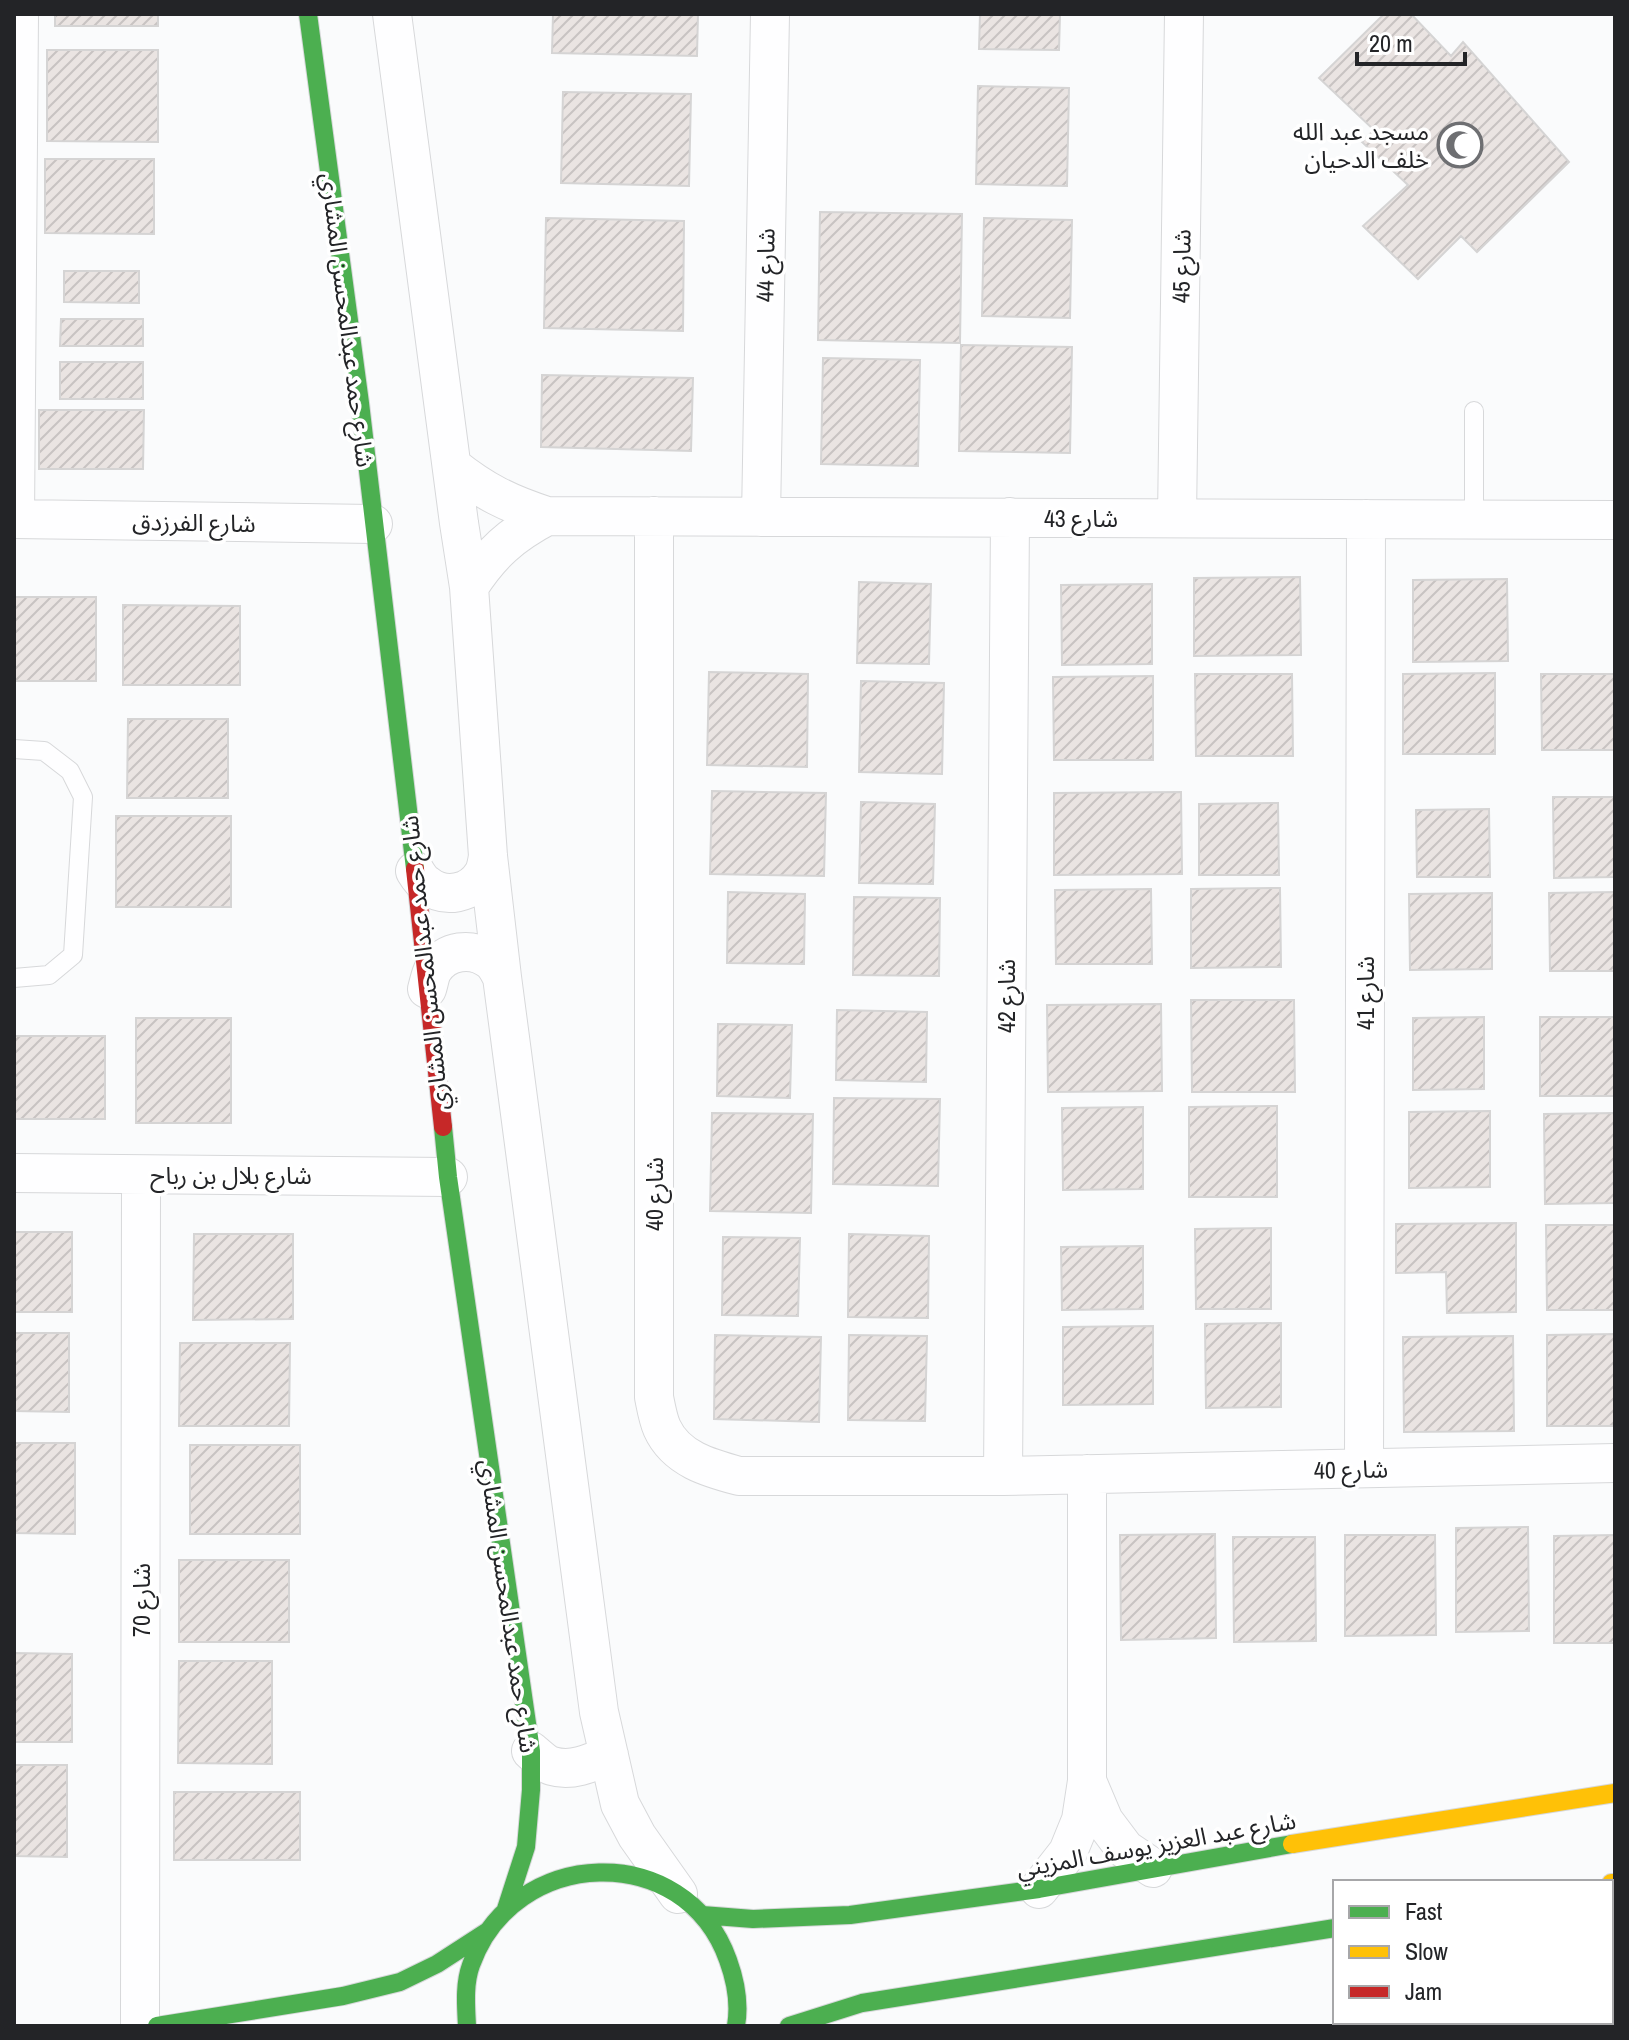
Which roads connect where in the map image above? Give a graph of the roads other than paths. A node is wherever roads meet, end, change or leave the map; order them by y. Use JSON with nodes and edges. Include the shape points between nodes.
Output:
{"nodes":[{"id":1,"x":19,"y":14,"type":"edge"},
{"id":2,"x":308,"y":14,"type":"edge"},
{"id":3,"x":392,"y":14,"type":"edge"},
{"id":4,"x":770,"y":14,"type":"edge"},
{"id":5,"x":1184,"y":14,"type":"edge"},
{"id":6,"x":1474,"y":411,"type":"dead end"},
{"id":7,"x":452,"y":466,"type":"junction"},
{"id":8,"x":547,"y":516,"type":"junction"},
{"id":9,"x":654,"y":516,"type":"junction"},
{"id":10,"x":761,"y":517,"type":"junction"},
{"id":11,"x":1010,"y":517,"type":"junction"},
{"id":12,"x":1177,"y":518,"type":"junction"},
{"id":13,"x":15,"y":519,"type":"edge"},
{"id":14,"x":1366,"y":519,"type":"junction"},
{"id":15,"x":1474,"y":519,"type":"junction"},
{"id":16,"x":1615,"y":520,"type":"edge"},
{"id":17,"x":373,"y":524,"type":"junction"},
{"id":18,"x":469,"y":587,"type":"junction"},
{"id":19,"x":14,"y":749,"type":"edge"},
{"id":20,"x":488,"y":856,"type":"junction"},
{"id":21,"x":415,"y":871,"type":"junction"},
{"id":22,"x":502,"y":977,"type":"junction"},
{"id":23,"x":14,"y":978,"type":"edge"},
{"id":24,"x":427,"y":989,"type":"junction"},
{"id":25,"x":14,"y":1173,"type":"edge"},
{"id":26,"x":141,"y":1175,"type":"junction"},
{"id":27,"x":448,"y":1177,"type":"junction"},
{"id":28,"x":1615,"y":1463,"type":"edge"},
{"id":29,"x":1364,"y":1468,"type":"junction"},
{"id":30,"x":1087,"y":1474,"type":"junction"},
{"id":31,"x":1003,"y":1476,"type":"junction"},
{"id":32,"x":531,"y":1751,"type":"junction"},
{"id":33,"x":609,"y":1755,"type":"junction"},
{"id":34,"x":1087,"y":1781,"type":"junction"},
{"id":35,"x":1615,"y":1793,"type":"edge"},
{"id":36,"x":1153,"y":1868,"type":"junction"},
{"id":37,"x":1039,"y":1889,"type":"junction"},
{"id":38,"x":690,"y":1904,"type":"junction"},
{"id":39,"x":506,"y":1909,"type":"junction"},
{"id":40,"x":1333,"y":1928,"type":"edge"},
{"id":41,"x":488,"y":1931,"type":"junction"},
{"id":42,"x":140,"y":2026,"type":"edge"},
{"id":43,"x":157,"y":2026,"type":"edge"},
{"id":44,"x":467,"y":2026,"type":"edge"},
{"id":45,"x":736,"y":2026,"type":"edge"},
{"id":46,"x":789,"y":2026,"type":"edge"}],
"edges":[{"from":1,"to":13,"type":"street"},
{"from":2,"to":17,"type":"street","name":"شارع حمد عبدالمحسن المشاري"},
{"from":3,"to":7,"type":"street"},
{"from":4,"to":10,"type":"street","name":"شارع 44"},
{"from":5,"to":12,"type":"street","name":"شارع 45"},
{"from":6,"to":15,"type":"lane"},
{"from":7,"to":8,"type":"street","name":"شارع 43","via":[[496,497]]},
{"from":7,"to":18,"type":"street"},
{"from":8,"to":9,"type":"street","name":"شارع 43"},
{"from":8,"to":18,"type":"street","via":[[502,545]]},
{"from":9,"to":10,"type":"street","name":"شارع 43"},
{"from":9,"to":31,"type":"street","name":"شارع 40","via":[[654,1397],[662,1429],[678,1450],[704,1467],[739,1476]]},
{"from":10,"to":11,"type":"street","name":"شارع 43"},
{"from":11,"to":12,"type":"street","name":"شارع 43"},
{"from":11,"to":31,"type":"street","name":"شارع 42"},
{"from":12,"to":14,"type":"street","name":"شارع 43"},
{"from":13,"to":17,"type":"street","name":"شارع الفرزدق"},
{"from":14,"to":15,"type":"street","name":"شارع 43"},
{"from":14,"to":29,"type":"street","name":"شارع 41"},
{"from":15,"to":16,"type":"street","name":"شارع 43"},
{"from":17,"to":21,"type":"street","name":"شارع حمد عبدالمحسن المشاري"},
{"from":18,"to":20,"type":"street"},
{"from":19,"to":23,"type":"lane","via":[[44,751],[70,771],[83,797],[73,955],[49,975]]},
{"from":20,"to":21,"type":"street","via":[[484,873],[457,893],[440,892]]},
{"from":20,"to":22,"type":"street"},
{"from":21,"to":24,"type":"street","name":"شارع حمد عبدالمحسن المشاري"},
{"from":22,"to":24,"type":"street","via":[[493,962],[459,951],[431,971]]},
{"from":22,"to":33,"type":"street","via":[[599,1712]]},
{"from":24,"to":27,"type":"street","name":"شارع حمد عبدالمحسن المشاري"},
{"from":25,"to":26,"type":"street","name":"شارع بلال بن رباح"},
{"from":26,"to":27,"type":"street","name":"شارع بلال بن رباح"},
{"from":26,"to":42,"type":"street","name":"شارع 70"},
{"from":27,"to":32,"type":"street","name":"شارع حمد عبدالمحسن المشاري"},
{"from":28,"to":29,"type":"street","name":"شارع 40"},
{"from":29,"to":30,"type":"street","name":"شارع 40"},
{"from":30,"to":31,"type":"street","name":"شارع 40"},
{"from":30,"to":34,"type":"street"},
{"from":32,"to":33,"type":"street","via":[[550,1766],[571,1768]]},
{"from":32,"to":39,"type":"street","name":"شارع حمد عبدالمحسن المشاري","via":[[526,1847]]},
{"from":33,"to":38,"type":"street","via":[[620,1804],[637,1836]]},
{"from":34,"to":36,"type":"street","via":[[1104,1821],[1125,1849]]},
{"from":34,"to":37,"type":"street","via":[[1081,1820],[1068,1852]]},
{"from":35,"to":36,"type":"street","name":"شارع عبد العزيز يوسف المزيني"},
{"from":36,"to":37,"type":"street","name":"شارع عبد العزيز يوسف المزيني"},
{"from":37,"to":38,"type":"street","name":"شارع عبد العزيز يوسف المزيني","via":[[850,1915],[753,1919]]},
{"from":38,"to":39,"type":"street","via":[[644,1877],[608,1870],[570,1873],[536,1887]]},
{"from":38,"to":45,"type":"street","via":[[724,1946],[736,1981]]},
{"from":39,"to":41,"type":"street"},
{"from":40,"to":46,"type":"street","via":[[862,2003]]},
{"from":41,"to":43,"type":"street","via":[[400,1982]]},
{"from":41,"to":44,"type":"street","via":[[471,1965]]}]}
